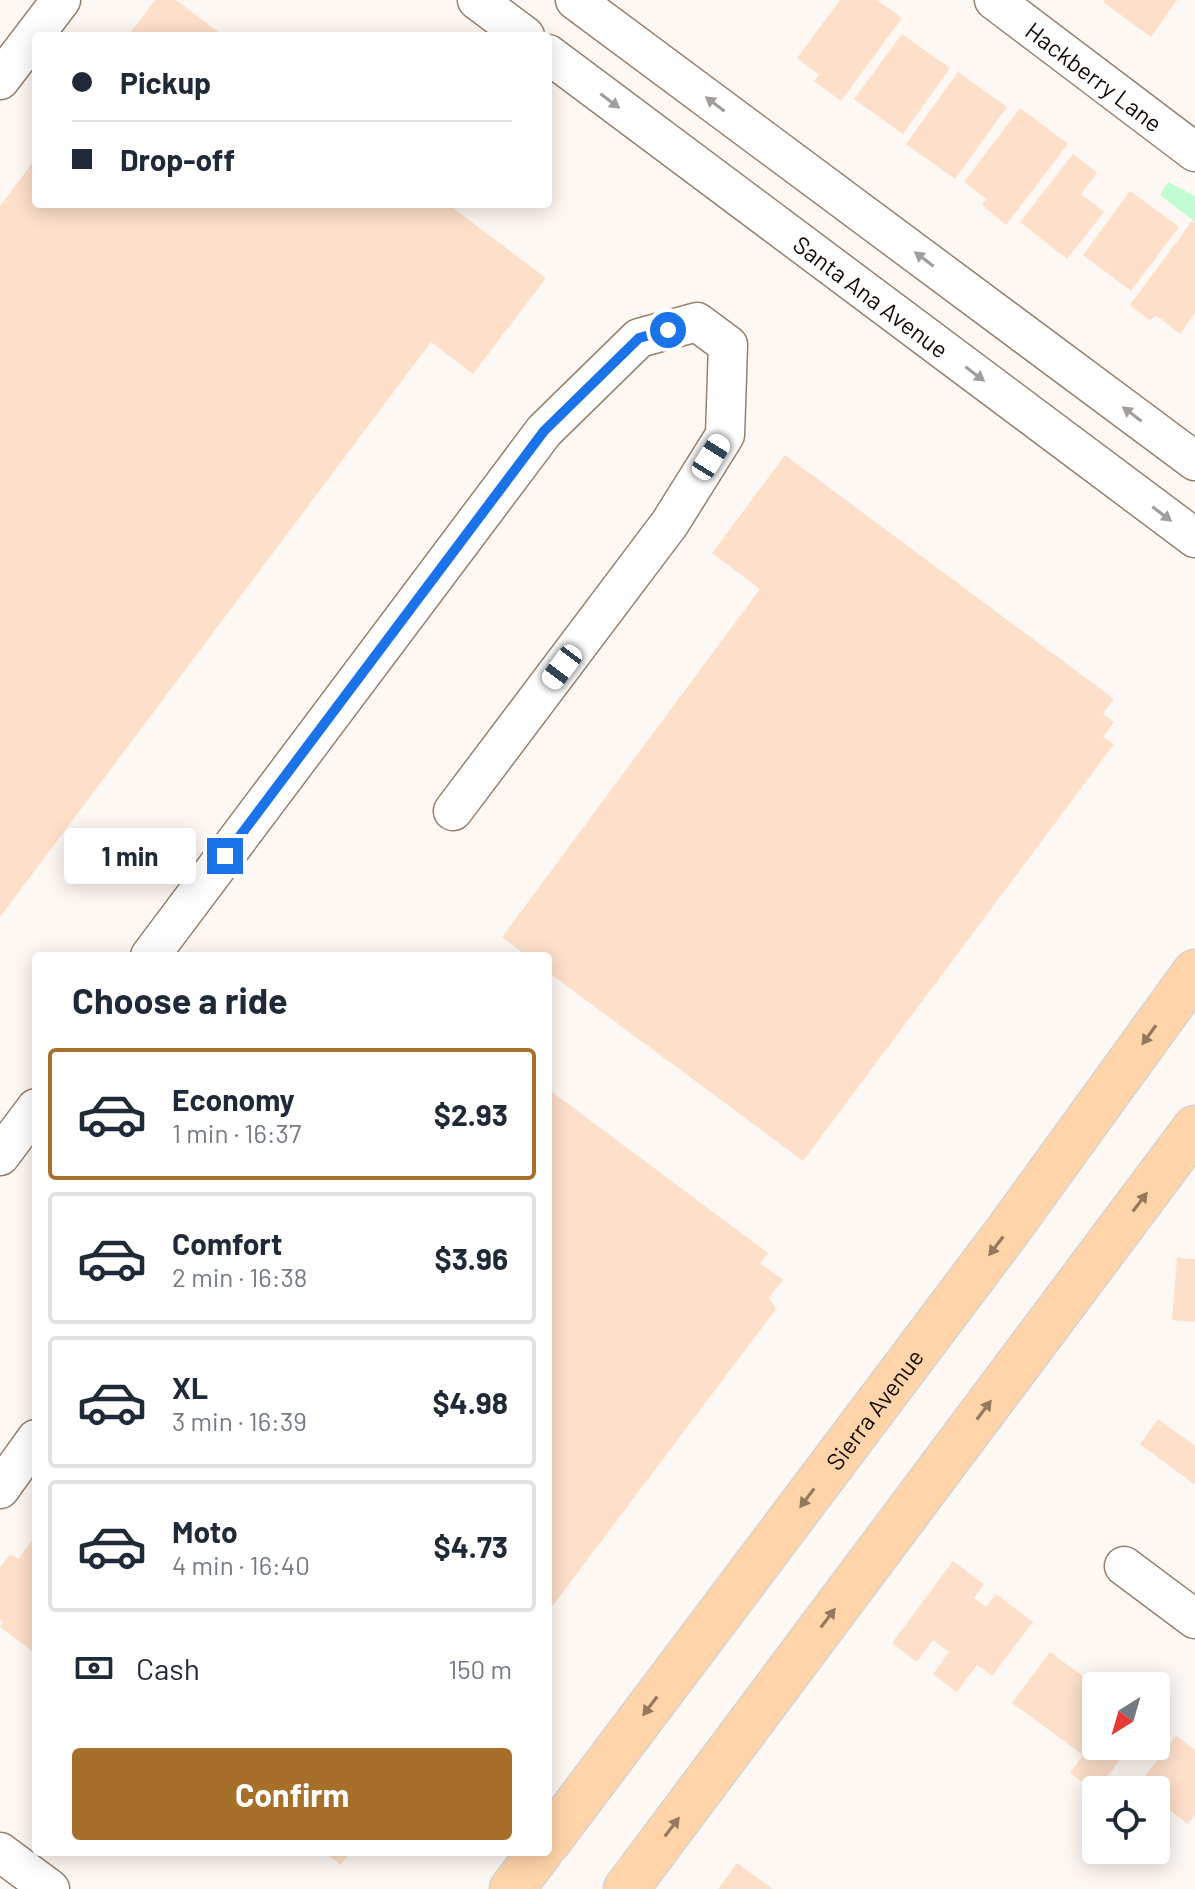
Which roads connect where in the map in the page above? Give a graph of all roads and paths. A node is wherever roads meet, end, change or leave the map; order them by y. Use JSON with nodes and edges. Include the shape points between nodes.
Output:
{"nodes":[{"id":1,"x":61,"y":0,"type":"edge"},
{"id":2,"x":477,"y":0,"type":"edge"},
{"id":3,"x":575,"y":0,"type":"edge"},
{"id":4,"x":1013,"y":6,"type":"edge"},
{"id":5,"x":37,"y":32,"type":"edge"},
{"id":6,"x":520,"y":32,"type":"edge"},
{"id":7,"x":32,"y":38,"type":"edge"},
{"id":8,"x":552,"y":57,"type":"edge"},
{"id":9,"x":0,"y":80,"type":"edge"},
{"id":10,"x":1195,"y":152,"type":"edge"},
{"id":11,"x":1195,"y":461,"type":"edge"},
{"id":12,"x":1195,"y":538,"type":"edge"},
{"id":13,"x":453,"y":811,"type":"dead end"},
{"id":14,"x":153,"y":952,"type":"edge"},
{"id":15,"x":1195,"y":972,"type":"edge"},
{"id":16,"x":32,"y":1113,"type":"edge"},
{"id":17,"x":1195,"y":1128,"type":"edge"},
{"id":18,"x":0,"y":1156,"type":"edge"},
{"id":19,"x":32,"y":1445,"type":"edge"},
{"id":20,"x":0,"y":1489,"type":"edge"},
{"id":21,"x":1124,"y":1566,"type":"dead end"},
{"id":22,"x":1195,"y":1619,"type":"edge"},
{"id":23,"x":552,"y":1837,"type":"edge"},
{"id":24,"x":0,"y":1852,"type":"edge"},
{"id":25,"x":537,"y":1856,"type":"edge"},
{"id":26,"x":50,"y":1889,"type":"edge"},
{"id":27,"x":512,"y":1889,"type":"edge"},
{"id":28,"x":626,"y":1889,"type":"edge"}],
"edges":[{"from":1,"to":5,"type":"street"},
{"from":2,"to":6,"type":"street"},
{"from":11,"to":3,"type":"street","one_way":true},
{"from":4,"to":10,"type":"street","name":"Hackberry Lane"},
{"from":7,"to":9,"type":"street"},
{"from":8,"to":12,"type":"street","name":"Santa Ana Avenue","one_way":true},
{"from":13,"to":14,"type":"street","via":[[670,523],[725,435],[728,345],[697,322],[639,338],[544,431]]},
{"from":15,"to":23,"type":"main road","name":"Sierra Avenue","one_way":true},
{"from":16,"to":18,"type":"street"},
{"from":28,"to":17,"type":"main road","one_way":true},
{"from":19,"to":20,"type":"street"},
{"from":21,"to":22,"type":"street"},
{"from":24,"to":26,"type":"street"},
{"from":25,"to":27,"type":"main road"}]}
